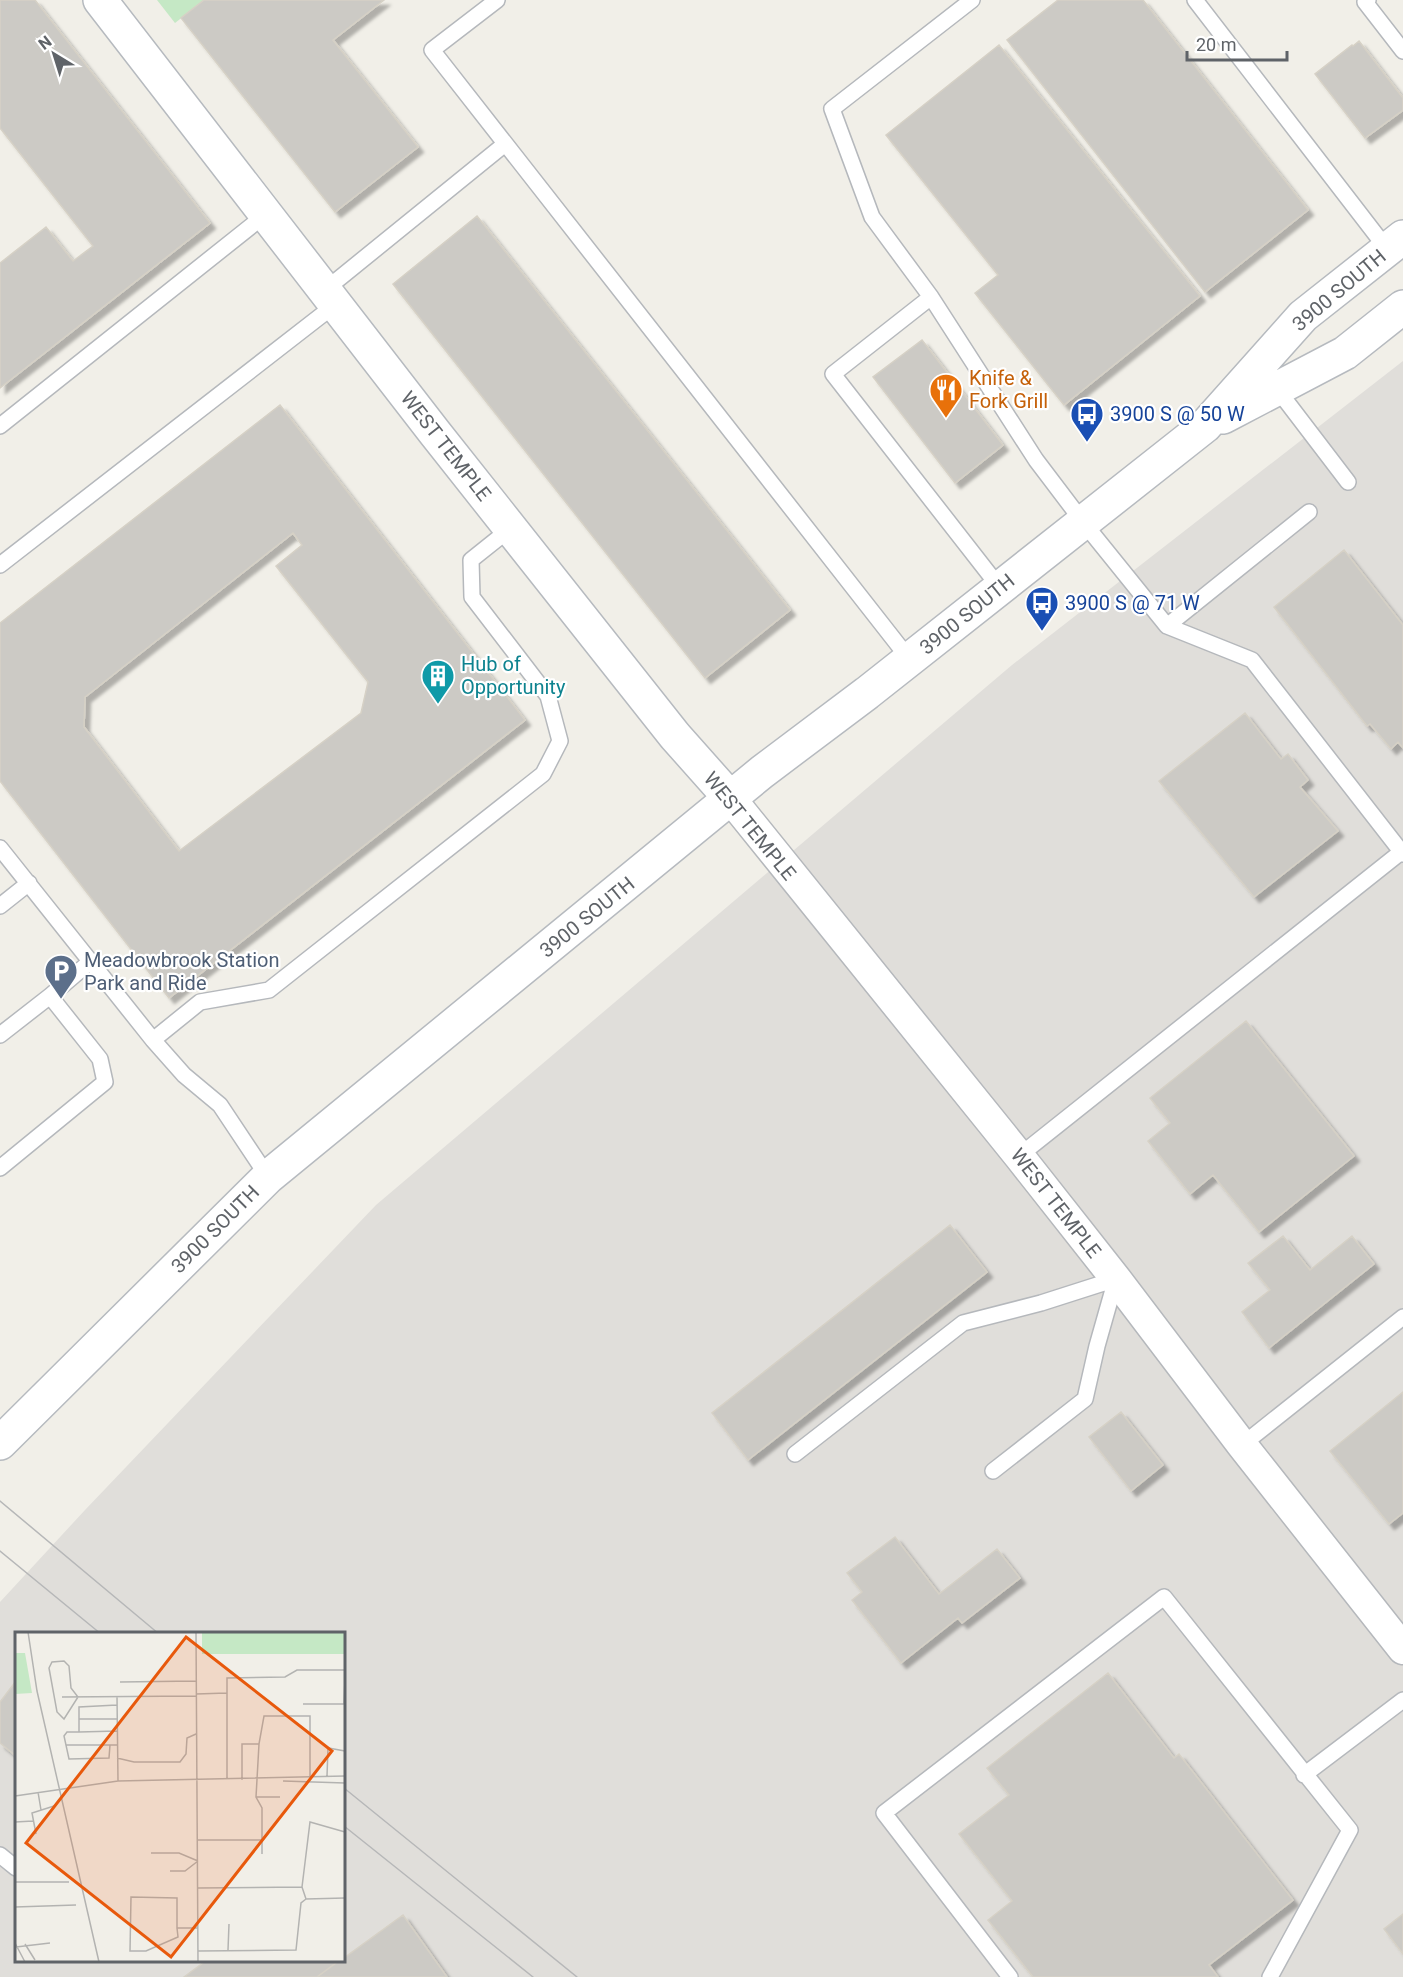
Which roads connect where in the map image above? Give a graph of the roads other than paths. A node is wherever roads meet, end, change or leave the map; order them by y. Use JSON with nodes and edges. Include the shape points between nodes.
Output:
{"nodes":[{"id":1,"x":100,"y":0,"type":"edge"},
{"id":2,"x":497,"y":0,"type":"edge"},
{"id":3,"x":972,"y":0,"type":"edge"},
{"id":4,"x":1195,"y":0,"type":"edge"},
{"id":5,"x":1368,"y":0,"type":"edge"},
{"id":6,"x":1403,"y":51,"type":"edge"},
{"id":7,"x":505,"y":144,"type":"junction"},
{"id":8,"x":265,"y":215,"type":"junction"},
{"id":9,"x":1395,"y":243,"type":"edge"},
{"id":10,"x":331,"y":297,"type":"junction"},
{"id":11,"x":931,"y":297,"type":"junction"},
{"id":12,"x":1403,"y":307,"type":"edge"},
{"id":13,"x":1277,"y":389,"type":"junction"},
{"id":14,"x":0,"y":426,"type":"edge"},
{"id":15,"x":1205,"y":426,"type":"junction"},
{"id":16,"x":1348,"y":482,"type":"dead end"},
{"id":17,"x":1309,"y":512,"type":"dead end"},
{"id":18,"x":1083,"y":522,"type":"junction"},
{"id":19,"x":511,"y":528,"type":"junction"},
{"id":20,"x":0,"y":565,"type":"edge"},
{"id":21,"x":1000,"y":588,"type":"junction"},
{"id":22,"x":1167,"y":626,"type":"junction"},
{"id":23,"x":910,"y":660,"type":"junction"},
{"id":24,"x":731,"y":799,"type":"junction"},
{"id":25,"x":0,"y":848,"type":"edge"},
{"id":26,"x":1402,"y":853,"type":"edge"},
{"id":27,"x":29,"y":883,"type":"junction"},
{"id":28,"x":0,"y":906,"type":"edge"},
{"id":29,"x":91,"y":961,"type":"junction"},
{"id":30,"x":50,"y":996,"type":"junction"},
{"id":31,"x":0,"y":1035,"type":"edge"},
{"id":32,"x":153,"y":1040,"type":"junction"},
{"id":33,"x":1019,"y":1156,"type":"junction"},
{"id":34,"x":0,"y":1168,"type":"edge"},
{"id":35,"x":268,"y":1177,"type":"junction"},
{"id":36,"x":1116,"y":1279,"type":"junction"},
{"id":37,"x":1403,"y":1317,"type":"edge"},
{"id":38,"x":0,"y":1443,"type":"edge"},
{"id":39,"x":1242,"y":1445,"type":"junction"},
{"id":40,"x":795,"y":1454,"type":"dead end"},
{"id":41,"x":993,"y":1471,"type":"dead end"},
{"id":42,"x":1403,"y":1650,"type":"edge"},
{"id":43,"x":1403,"y":1700,"type":"edge"},
{"id":44,"x":1304,"y":1775,"type":"junction"},
{"id":45,"x":0,"y":1855,"type":"edge"},
{"id":46,"x":15,"y":1867,"type":"edge"},
{"id":47,"x":1010,"y":1977,"type":"edge"},
{"id":48,"x":1270,"y":1977,"type":"edge"}],
"edges":[{"from":1,"to":8,"type":"main road","name":"WEST TEMPLE"},
{"from":2,"to":7,"type":"lane","via":[[432,50]]},
{"from":3,"to":11,"type":"lane","via":[[832,109],[872,217]]},
{"from":4,"to":9,"type":"lane"},
{"from":5,"to":6,"type":"lane","via":[[1365,2]]},
{"from":7,"to":10,"type":"lane"},
{"from":7,"to":23,"type":"lane"},
{"from":8,"to":10,"type":"main road","name":"WEST TEMPLE"},
{"from":8,"to":14,"type":"lane"},
{"from":9,"to":15,"type":"main road","name":"3900 SOUTH","via":[[1303,316]]},
{"from":10,"to":19,"type":"main road","name":"WEST TEMPLE"},
{"from":10,"to":20,"type":"lane"},
{"from":11,"to":18,"type":"lane","via":[[1036,460]]},
{"from":11,"to":21,"type":"lane","via":[[833,374]]},
{"from":12,"to":13,"type":"main road","name":"3900 SOUTH","via":[[1345,353]]},
{"from":13,"to":15,"type":"main road","name":"3900 SOUTH"},
{"from":13,"to":16,"type":"lane"},
{"from":15,"to":18,"type":"main road","name":"3900 SOUTH"},
{"from":17,"to":22,"type":"lane"},
{"from":18,"to":21,"type":"main road","name":"3900 SOUTH"},
{"from":18,"to":22,"type":"lane"},
{"from":19,"to":24,"type":"main road","name":"WEST TEMPLE","via":[[675,736]]},
{"from":19,"to":32,"type":"lane","via":[[471,560],[472,597],[548,696],[560,741],[543,774],[269,990],[200,1002]]},
{"from":21,"to":23,"type":"main road","name":"3900 SOUTH"},
{"from":22,"to":26,"type":"lane","via":[[1252,660]]},
{"from":23,"to":24,"type":"main road","name":"3900 SOUTH"},
{"from":24,"to":33,"type":"street","name":"WEST TEMPLE"},
{"from":24,"to":35,"type":"main road","name":"3900 SOUTH"},
{"from":25,"to":27,"type":"lane"},
{"from":26,"to":33,"type":"lane"},
{"from":27,"to":28,"type":"lane"},
{"from":27,"to":29,"type":"lane"},
{"from":29,"to":30,"type":"lane"},
{"from":29,"to":32,"type":"lane"},
{"from":30,"to":31,"type":"lane"},
{"from":30,"to":34,"type":"lane","via":[[100,1059],[105,1082]]},
{"from":32,"to":35,"type":"lane","via":[[184,1075],[220,1105]]},
{"from":33,"to":36,"type":"street","name":"WEST TEMPLE"},
{"from":35,"to":38,"type":"main road","name":"3900 SOUTH"},
{"from":36,"to":39,"type":"street","name":"WEST TEMPLE"},
{"from":36,"to":40,"type":"lane","via":[[963,1323]]},
{"from":36,"to":41,"type":"lane","via":[[1086,1399]]},
{"from":37,"to":39,"type":"lane"},
{"from":39,"to":42,"type":"street","name":"WEST TEMPLE"},
{"from":43,"to":44,"type":"lane"},
{"from":44,"to":47,"type":"lane","via":[[1164,1597],[884,1814]]},
{"from":44,"to":48,"type":"lane","via":[[1350,1830]]},
{"from":45,"to":46,"type":"lane"}]}
